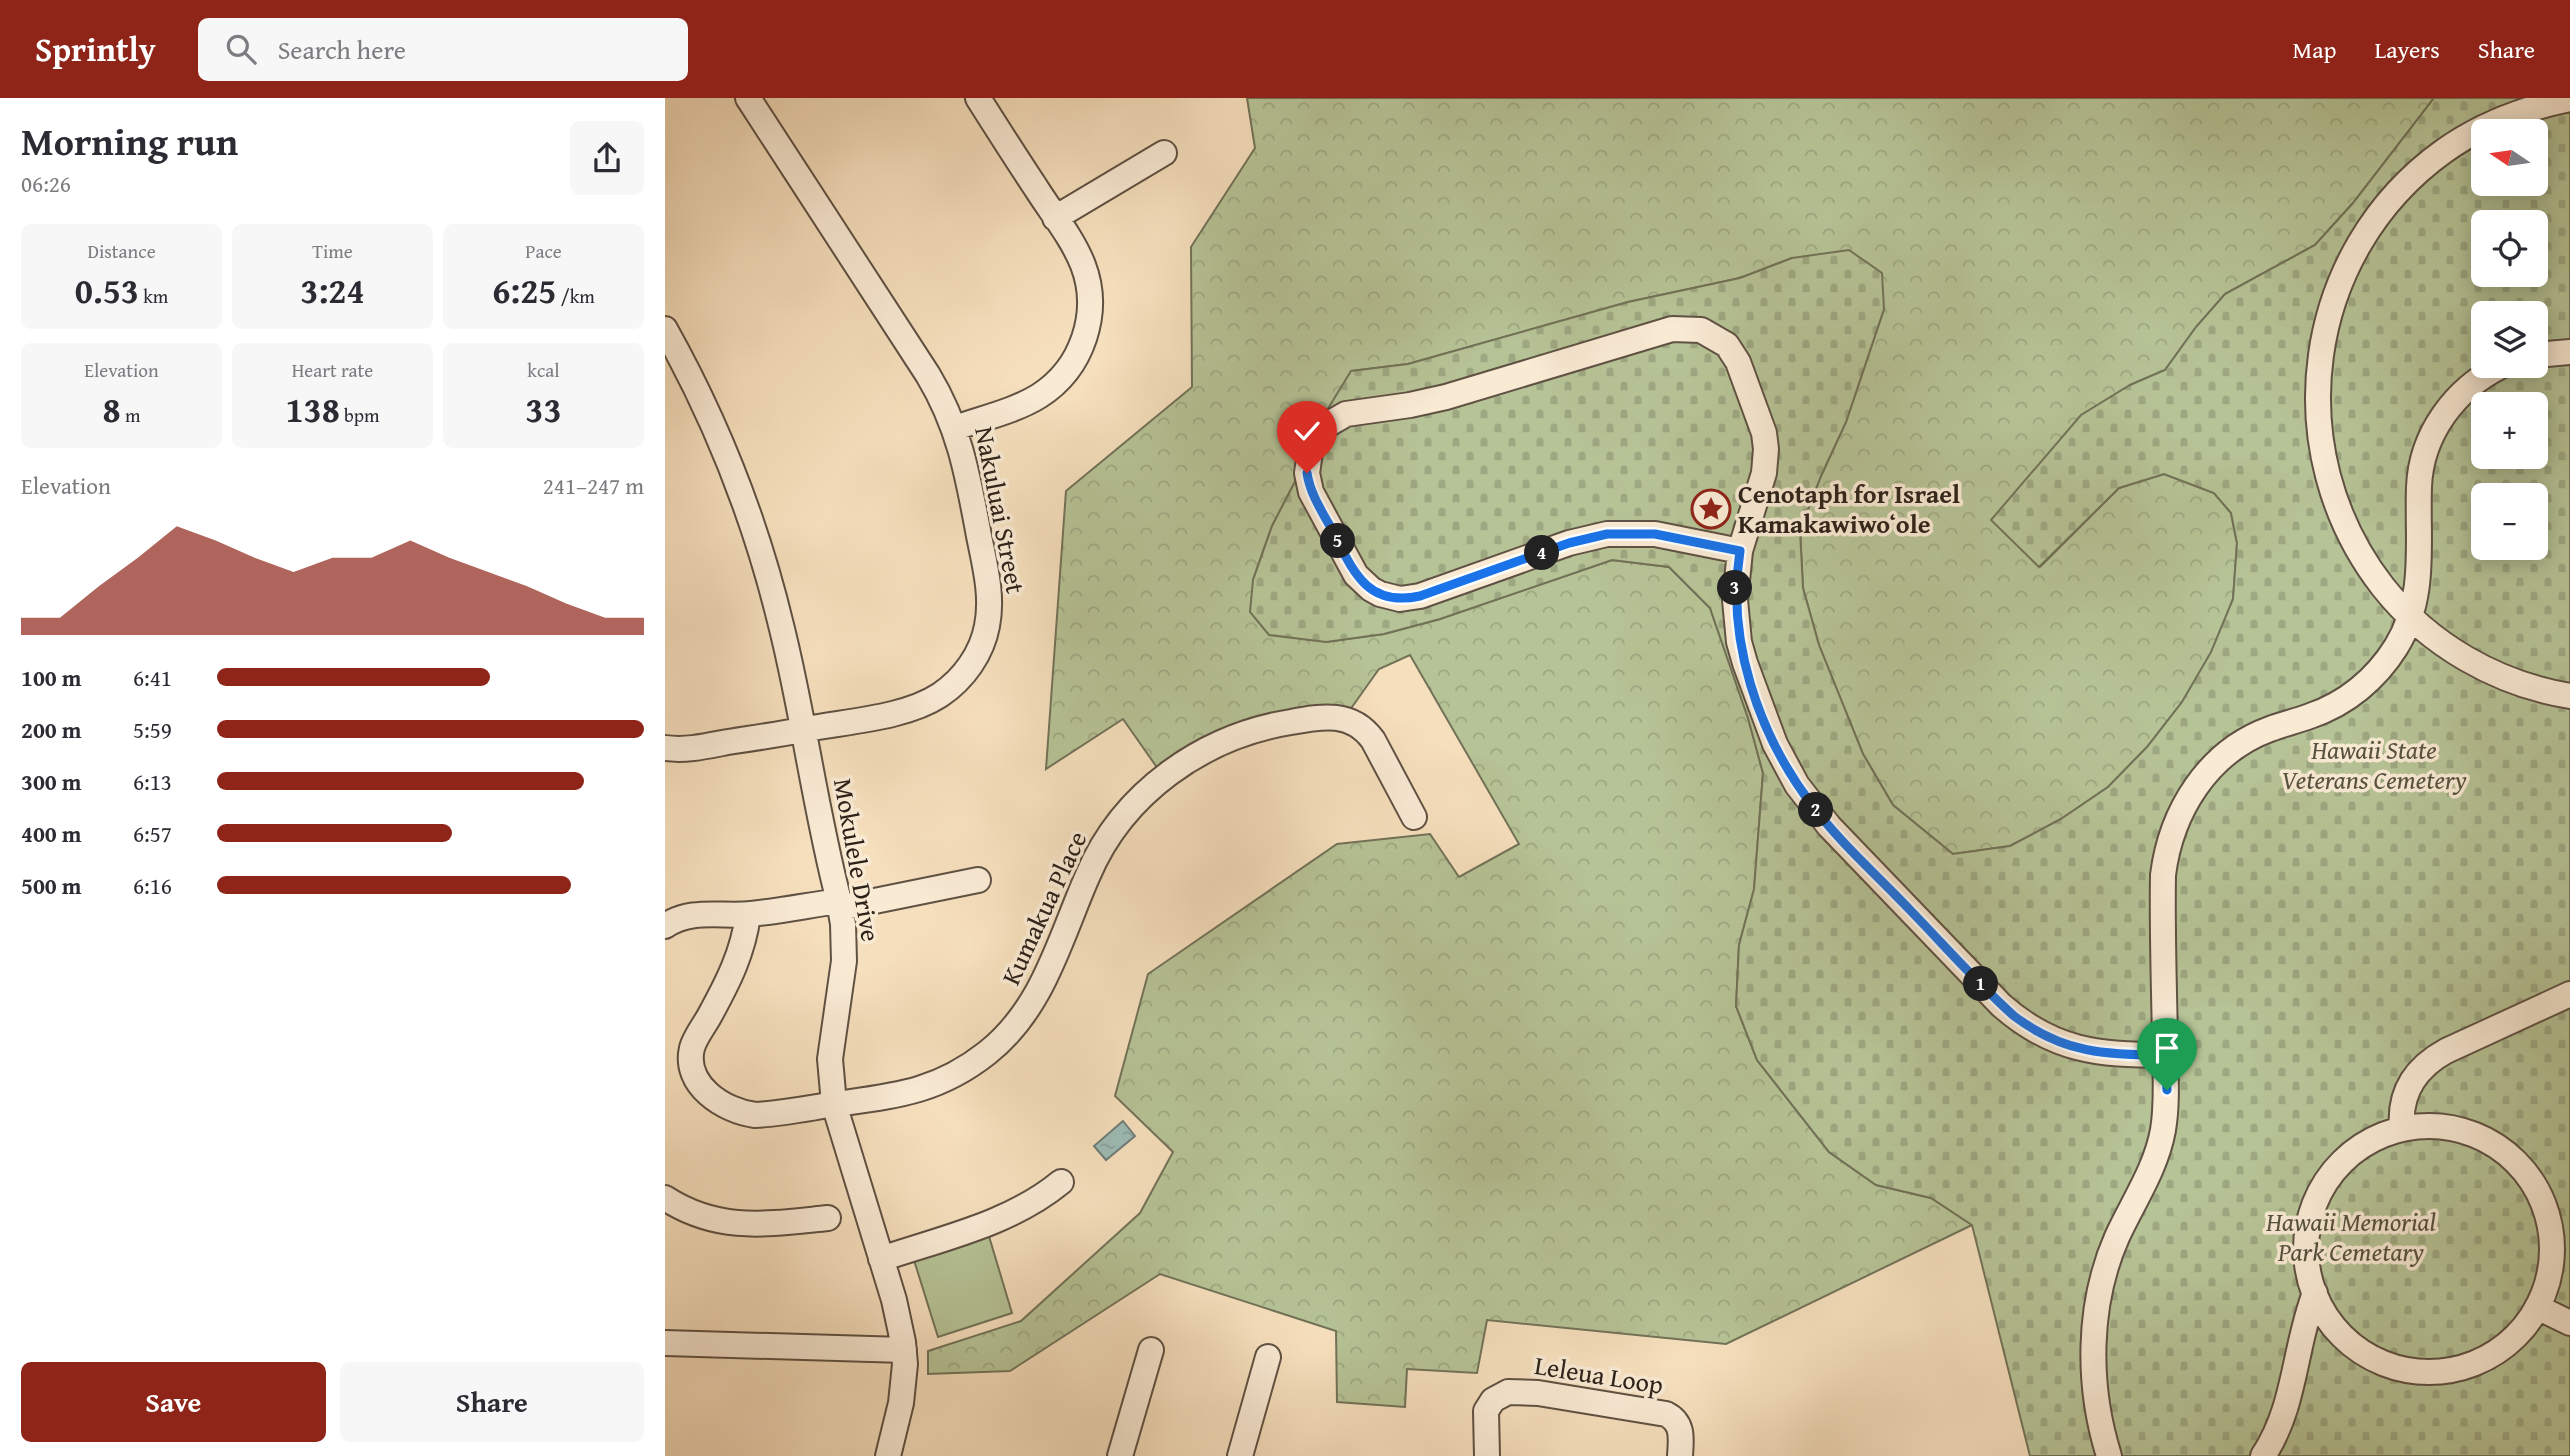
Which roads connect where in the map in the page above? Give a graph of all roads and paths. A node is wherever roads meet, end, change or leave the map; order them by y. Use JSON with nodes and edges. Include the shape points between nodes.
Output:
{"nodes":[{"id":1,"x":748,"y":98,"type":"edge"},
{"id":2,"x":978,"y":98,"type":"edge"},
{"id":3,"x":2570,"y":99,"type":"edge"},
{"id":4,"x":1164,"y":153,"type":"dead end"},
{"id":5,"x":1055,"y":218,"type":"junction"},
{"id":6,"x":665,"y":329,"type":"edge"},
{"id":7,"x":2570,"y":352,"type":"edge"},
{"id":8,"x":2548,"y":354,"type":"edge"},
{"id":9,"x":2480,"y":378,"type":"edge"},
{"id":10,"x":955,"y":428,"type":"junction"},
{"id":11,"x":1740,"y":551,"type":"junction"},
{"id":12,"x":2410,"y":617,"type":"junction"},
{"id":13,"x":2570,"y":696,"type":"edge"},
{"id":14,"x":803,"y":730,"type":"junction"},
{"id":15,"x":665,"y":748,"type":"edge"},
{"id":16,"x":1414,"y":817,"type":"dead end"},
{"id":17,"x":978,"y":880,"type":"dead end"},
{"id":18,"x":839,"y":904,"type":"junction"},
{"id":19,"x":748,"y":915,"type":"junction"},
{"id":20,"x":665,"y":926,"type":"edge"},
{"id":21,"x":2570,"y":994,"type":"edge"},
{"id":22,"x":2165,"y":1055,"type":"junction"},
{"id":23,"x":834,"y":1104,"type":"junction"},
{"id":24,"x":2402,"y":1128,"type":"junction"},
{"id":25,"x":1061,"y":1182,"type":"dead end"},
{"id":26,"x":665,"y":1198,"type":"edge"},
{"id":27,"x":828,"y":1218,"type":"dead end"},
{"id":28,"x":881,"y":1259,"type":"junction"},
{"id":29,"x":2315,"y":1293,"type":"junction"},
{"id":30,"x":2537,"y":1307,"type":"junction"},
{"id":31,"x":2570,"y":1323,"type":"edge"},
{"id":32,"x":665,"y":1343,"type":"edge"},
{"id":33,"x":904,"y":1350,"type":"junction"},
{"id":34,"x":1151,"y":1350,"type":"dead end"},
{"id":35,"x":1268,"y":1357,"type":"dead end"},
{"id":36,"x":888,"y":1456,"type":"edge"},
{"id":37,"x":1120,"y":1456,"type":"edge"},
{"id":38,"x":1241,"y":1456,"type":"edge"},
{"id":39,"x":1487,"y":1456,"type":"edge"},
{"id":40,"x":1681,"y":1456,"type":"edge"},
{"id":41,"x":2109,"y":1456,"type":"edge"},
{"id":42,"x":2263,"y":1456,"type":"edge"}],
"edges":[{"from":1,"to":10,"type":"street","name":"Nakuluai Street","via":[[928,375]]},
{"from":2,"to":5,"type":"street"},
{"from":3,"to":12,"type":"street","via":[[2492,123],[2422,169],[2367,232],[2331,307],[2318,390],[2327,473],[2358,551]]},
{"from":4,"to":5,"type":"street"},
{"from":5,"to":10,"type":"street","via":[[1083,264],[1090,294],[1088,325],[1078,354],[1039,396]]},
{"from":6,"to":14,"type":"street","name":"Mokulele Drive","via":[[714,426],[752,524],[782,627]]},
{"from":7,"to":8,"type":"street"},
{"from":9,"to":12,"type":"street","via":[[2460,394],[2439,421],[2425,452],[2419,485],[2420,572]]},
{"from":10,"to":14,"type":"street","name":"Nakuluai Street","via":[[967,466],[990,597],[987,629],[974,659],[954,684],[928,702]]},
{"from":11,"to":11,"type":"street","via":[[1655,534],[1607,534],[1420,596],[1390,597],[1371,590],[1356,575],[1311,492],[1308,454],[1325,426],[1346,414],[1446,397],[1672,329],[1701,330],[1719,338],[1733,353],[1764,433],[1764,473]]},
{"from":11,"to":22,"type":"street","via":[[1735,600],[1745,663],[1775,744],[1813,806],[2001,1005],[2027,1026],[2089,1052]]},
{"from":12,"to":13,"type":"street","via":[[2477,665],[2528,687]]},
{"from":12,"to":22,"type":"street","via":[[2396,647],[2358,690],[2328,709],[2269,729],[2235,748],[2206,774],[2184,805],[2169,839],[2163,875]]},
{"from":14,"to":15,"type":"street","name":"Nakuluai Street","via":[[694,748]]},
{"from":14,"to":18,"type":"street","name":"Mokulele Drive"},
{"from":16,"to":23,"type":"street","name":"Kumakua Place","via":[[1373,740],[1350,720],[1325,716],[1268,726],[1206,749],[1167,774],[1114,829],[1089,872],[1042,987],[1004,1038],[971,1065],[933,1085],[891,1097]]},
{"from":17,"to":18,"type":"street"},
{"from":18,"to":19,"type":"street"},
{"from":18,"to":23,"type":"street","name":"Mokulele Drive","via":[[844,961],[830,1059]]},
{"from":19,"to":20,"type":"street","via":[[691,915]]},
{"from":19,"to":23,"type":"street","name":"Kumakua Place","via":[[736,967],[692,1050],[694,1075],[711,1097],[744,1114]]},
{"from":21,"to":24,"type":"street","via":[[2428,1062],[2404,1095]]},
{"from":22,"to":41,"type":"street","via":[[2166,1112],[2157,1153],[2117,1238],[2097,1311],[2095,1387]]},
{"from":23,"to":28,"type":"street","name":"Mokulele Drive"},
{"from":24,"to":29,"type":"street","via":[[2355,1151],[2336,1169],[2314,1206],[2307,1259]]},
{"from":24,"to":30,"type":"street","via":[[2437,1126],[2471,1133],[2502,1149],[2527,1174],[2544,1204],[2551,1238],[2549,1273]]},
{"from":25,"to":28,"type":"street","via":[[1004,1218]]},
{"from":26,"to":27,"type":"street","via":[[706,1218],[738,1224]]},
{"from":28,"to":33,"type":"street","name":"Mokulele Drive"},
{"from":29,"to":30,"type":"street","via":[[2332,1323],[2357,1348],[2387,1364],[2421,1371],[2456,1369],[2489,1356],[2517,1335]]},
{"from":29,"to":42,"type":"street","via":[[2285,1412]]},
{"from":30,"to":31,"type":"street"},
{"from":32,"to":33,"type":"street"},
{"from":33,"to":36,"type":"street","name":"Mokulele Drive","via":[[901,1403]]},
{"from":34,"to":37,"type":"street"},
{"from":35,"to":38,"type":"street"},
{"from":39,"to":40,"type":"street","name":"Leleua Loop","via":[[1486,1411],[1493,1400],[1508,1392],[1666,1414],[1679,1427]]}]}
